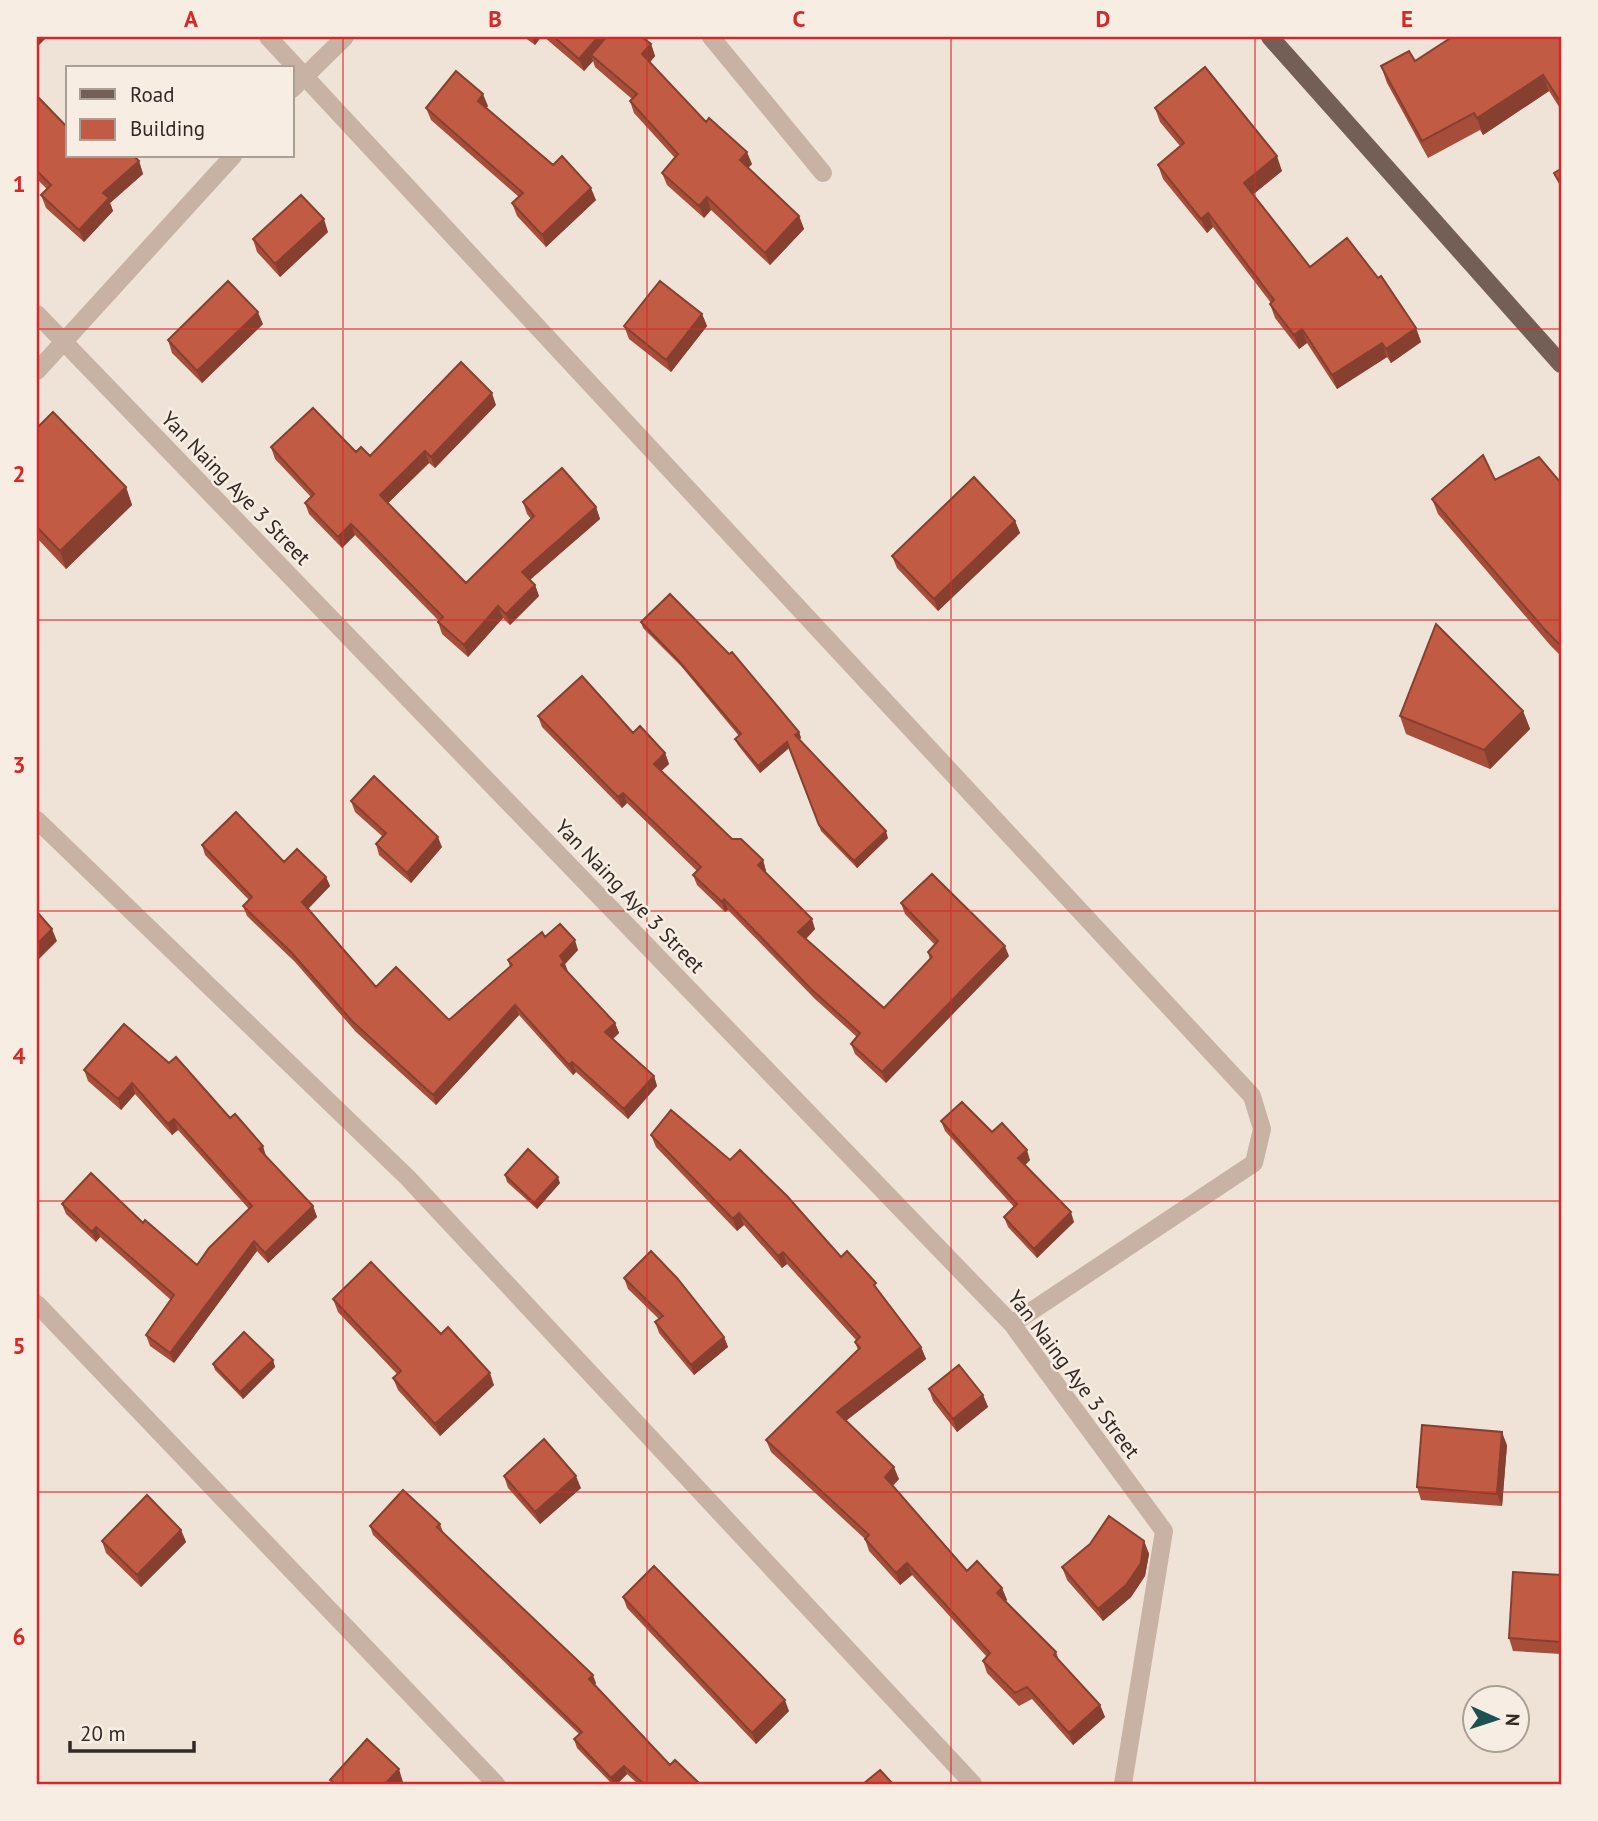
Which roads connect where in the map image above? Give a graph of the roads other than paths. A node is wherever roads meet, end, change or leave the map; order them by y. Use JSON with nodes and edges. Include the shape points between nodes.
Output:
{"nodes":[{"id":1,"x":268,"y":37,"type":"edge"},
{"id":2,"x":345,"y":37,"type":"edge"},
{"id":3,"x":711,"y":37,"type":"edge"},
{"id":4,"x":1270,"y":37,"type":"edge"},
{"id":5,"x":305,"y":75,"type":"junction"},
{"id":6,"x":294,"y":87,"type":"edge"},
{"id":7,"x":231,"y":158,"type":"edge"},
{"id":8,"x":823,"y":173,"type":"dead end"},
{"id":9,"x":37,"y":314,"type":"edge"},
{"id":10,"x":65,"y":343,"type":"junction"},
{"id":11,"x":1561,"y":364,"type":"edge"},
{"id":12,"x":37,"y":371,"type":"edge"},
{"id":13,"x":37,"y":820,"type":"edge"},
{"id":14,"x":37,"y":1304,"type":"edge"},
{"id":15,"x":1012,"y":1324,"type":"junction"},
{"id":16,"x":496,"y":1784,"type":"edge"},
{"id":17,"x":973,"y":1784,"type":"edge"},
{"id":18,"x":1122,"y":1784,"type":"edge"}],
"edges":[{"from":1,"to":5,"type":"street"},
{"from":2,"to":5,"type":"street"},
{"from":3,"to":8,"type":"street"},
{"from":4,"to":11,"type":"main road"},
{"from":5,"to":6,"type":"street"},
{"from":5,"to":15,"type":"street","via":[[1252,1096],[1262,1129],[1254,1163]]},
{"from":7,"to":10,"type":"street"},
{"from":9,"to":10,"type":"street","name":"Yan Naing Aye 3 Street"},
{"from":10,"to":12,"type":"street"},
{"from":10,"to":15,"type":"street","name":"Yan Naing Aye 3 Street"},
{"from":13,"to":17,"type":"street","via":[[408,1178]]},
{"from":14,"to":16,"type":"street"},
{"from":15,"to":18,"type":"street","name":"Yan Naing Aye 3 Street","via":[[1164,1531]]}]}
